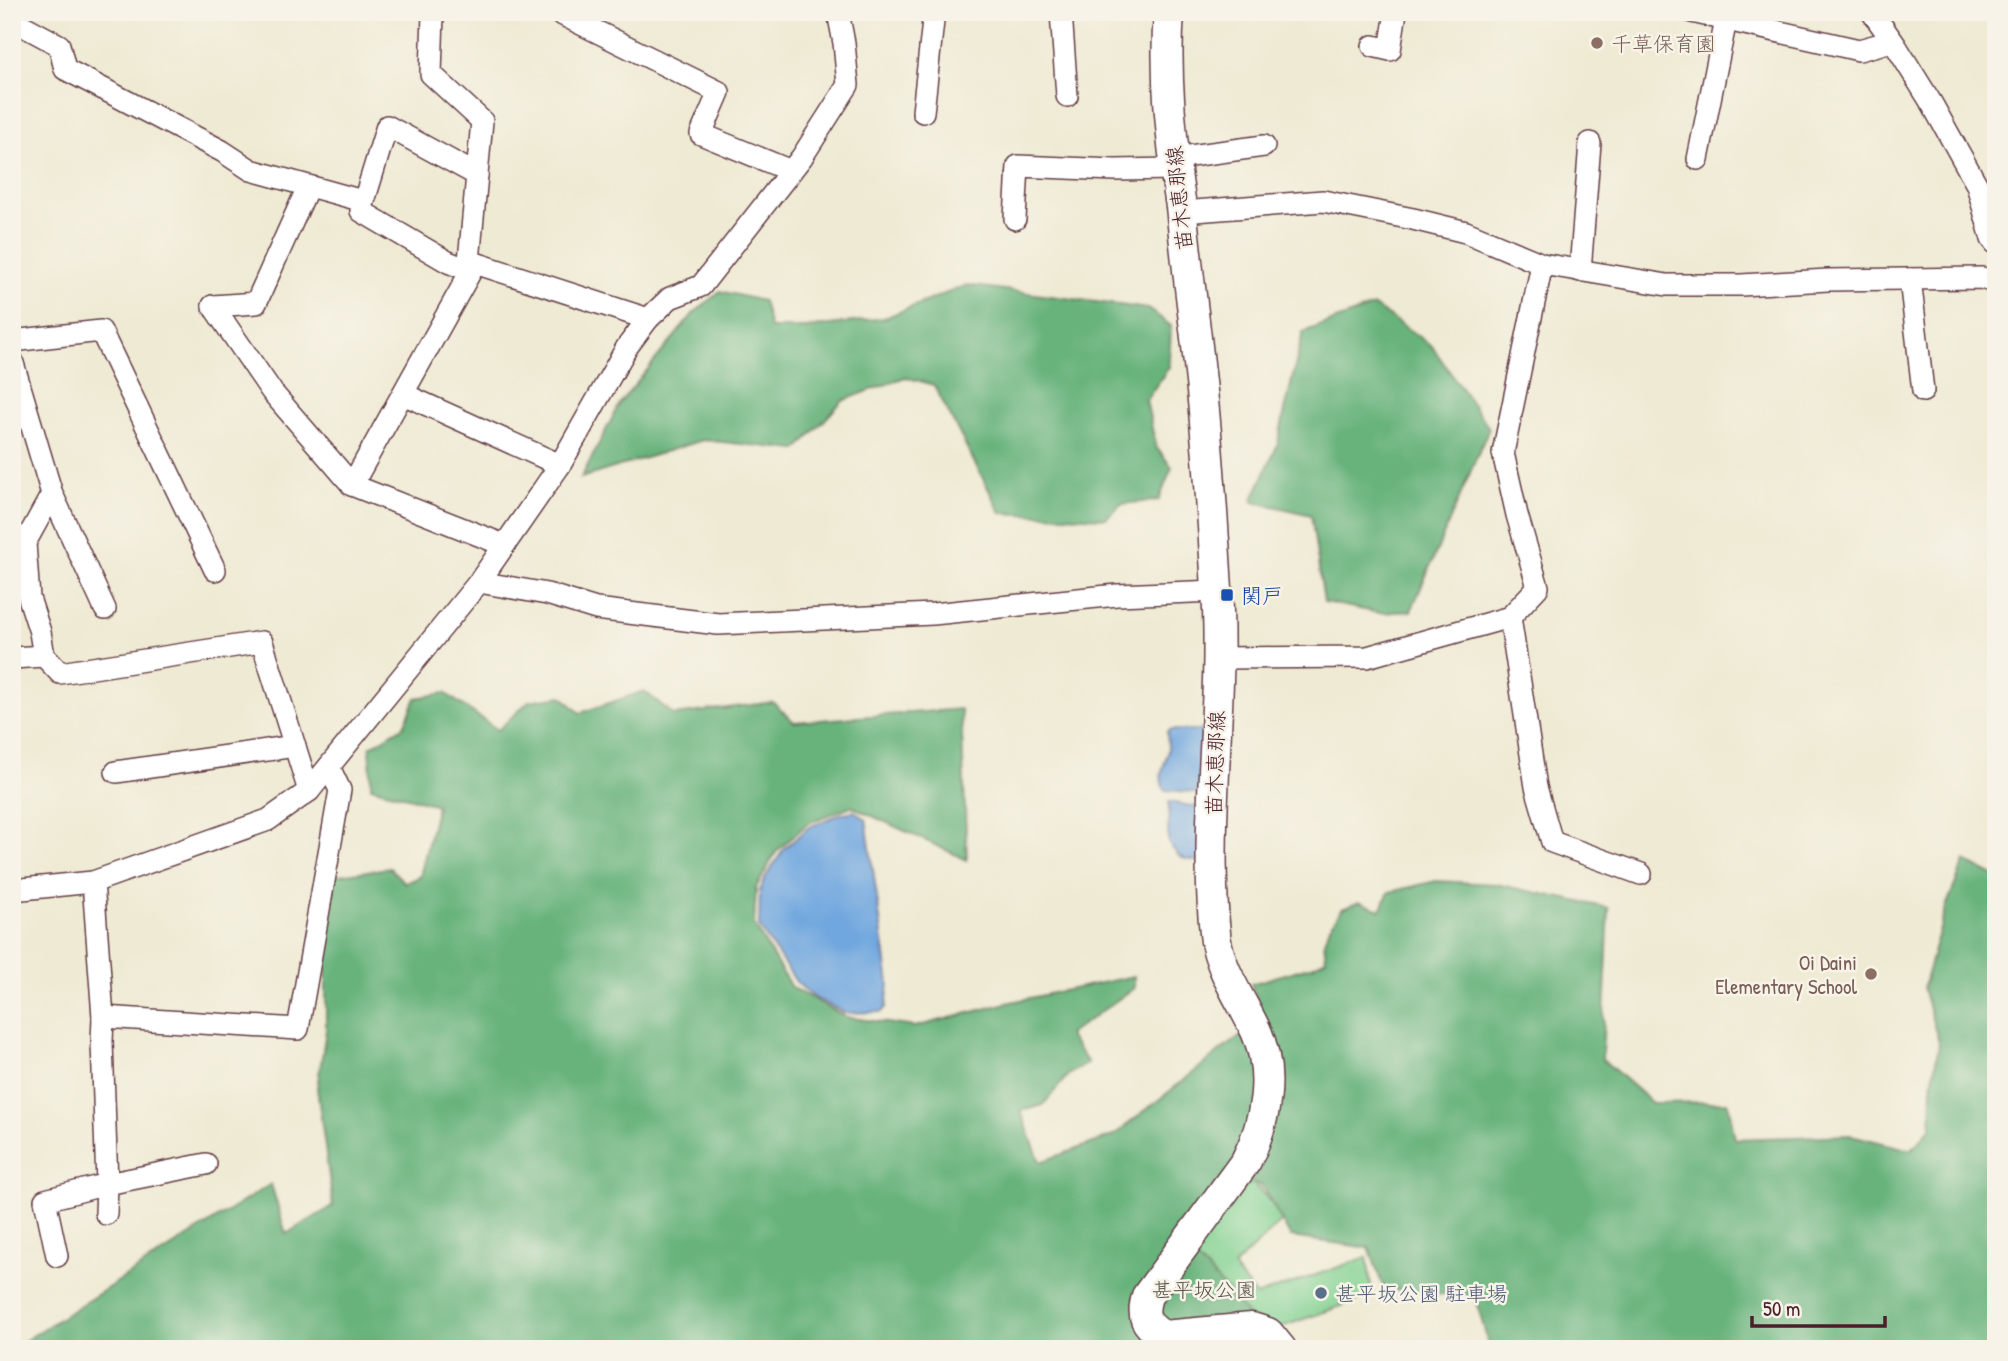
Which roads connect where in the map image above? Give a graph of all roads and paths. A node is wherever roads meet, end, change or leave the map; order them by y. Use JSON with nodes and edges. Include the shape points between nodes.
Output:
{"nodes":[{"id":1,"x":557,"y":12,"type":"edge"},
{"id":2,"x":934,"y":12,"type":"edge"},
{"id":3,"x":1060,"y":12,"type":"edge"},
{"id":4,"x":1169,"y":12,"type":"edge"},
{"id":5,"x":1396,"y":12,"type":"edge"},
{"id":6,"x":1692,"y":12,"type":"edge"},
{"id":7,"x":1872,"y":12,"type":"edge"},
{"id":8,"x":835,"y":13,"type":"edge"},
{"id":9,"x":433,"y":14,"type":"dead end"},
{"id":10,"x":12,"y":18,"type":"edge"},
{"id":11,"x":1726,"y":20,"type":"junction"},
{"id":12,"x":1892,"y":41,"type":"junction"},
{"id":13,"x":1373,"y":46,"type":"dead end"},
{"id":14,"x":1067,"y":96,"type":"dead end"},
{"id":15,"x":923,"y":112,"type":"dead end"},
{"id":16,"x":1590,"y":144,"type":"dead end"},
{"id":17,"x":1264,"y":146,"type":"dead end"},
{"id":18,"x":1698,"y":159,"type":"dead end"},
{"id":19,"x":1175,"y":164,"type":"junction"},
{"id":20,"x":792,"y":171,"type":"junction"},
{"id":21,"x":477,"y":175,"type":"junction"},
{"id":22,"x":308,"y":187,"type":"junction"},
{"id":23,"x":363,"y":201,"type":"junction"},
{"id":24,"x":1182,"y":212,"type":"junction"},
{"id":25,"x":1015,"y":219,"type":"dead end"},
{"id":26,"x":1996,"y":244,"type":"edge"},
{"id":27,"x":1542,"y":264,"type":"junction"},
{"id":28,"x":470,"y":266,"type":"junction"},
{"id":29,"x":1580,"y":271,"type":"junction"},
{"id":30,"x":1910,"y":279,"type":"junction"},
{"id":31,"x":1996,"y":282,"type":"edge"},
{"id":32,"x":649,"y":319,"type":"junction"},
{"id":33,"x":12,"y":341,"type":"edge"},
{"id":34,"x":12,"y":360,"type":"edge"},
{"id":35,"x":1923,"y":391,"type":"dead end"},
{"id":36,"x":403,"y":394,"type":"junction"},
{"id":37,"x":560,"y":465,"type":"junction"},
{"id":38,"x":352,"y":485,"type":"junction"},
{"id":39,"x":52,"y":494,"type":"junction"},
{"id":40,"x":504,"y":545,"type":"junction"},
{"id":41,"x":215,"y":570,"type":"dead end"},
{"id":42,"x":479,"y":582,"type":"junction"},
{"id":43,"x":1217,"y":591,"type":"junction"},
{"id":44,"x":106,"y":610,"type":"dead end"},
{"id":45,"x":1510,"y":617,"type":"junction"},
{"id":46,"x":44,"y":656,"type":"junction"},
{"id":47,"x":12,"y":658,"type":"edge"},
{"id":48,"x":1219,"y":658,"type":"junction"},
{"id":49,"x":295,"y":746,"type":"junction"},
{"id":50,"x":329,"y":767,"type":"junction"},
{"id":51,"x":116,"y":772,"type":"dead end"},
{"id":52,"x":309,"y":791,"type":"junction"},
{"id":53,"x":1641,"y":874,"type":"dead end"},
{"id":54,"x":93,"y":882,"type":"junction"},
{"id":55,"x":12,"y":890,"type":"edge"},
{"id":56,"x":103,"y":1017,"type":"junction"},
{"id":57,"x":206,"y":1164,"type":"dead end"},
{"id":58,"x":107,"y":1184,"type":"junction"},
{"id":59,"x":106,"y":1214,"type":"dead end"},
{"id":60,"x":57,"y":1256,"type":"dead end"},
{"id":61,"x":1281,"y":1349,"type":"edge"}],
"edges":[{"from":1,"to":20,"type":"street","via":[[719,92],[701,134]]},
{"from":2,"to":15,"type":"street"},
{"from":3,"to":14,"type":"street"},
{"from":4,"to":19,"type":"main road","name":"苗木恵那線"},
{"from":5,"to":13,"type":"street","via":[[1390,50]]},
{"from":6,"to":11,"type":"street"},
{"from":7,"to":12,"type":"street"},
{"from":8,"to":20,"type":"street","via":[[848,85]]},
{"from":9,"to":21,"type":"street","via":[[431,74],[482,121]]},
{"from":10,"to":22,"type":"street","via":[[60,45],[65,69],[251,170]]},
{"from":11,"to":12,"type":"street","via":[[1859,50]]},
{"from":11,"to":18,"type":"street"},
{"from":12,"to":26,"type":"street","via":[[1976,185]]},
{"from":16,"to":29,"type":"street"},
{"from":17,"to":19,"type":"street"},
{"from":19,"to":24,"type":"main road","name":"苗木恵那線"},
{"from":19,"to":25,"type":"street","via":[[1115,170],[1017,166]]},
{"from":20,"to":32,"type":"street","via":[[701,286],[670,299]]},
{"from":21,"to":23,"type":"street","via":[[387,126]]},
{"from":21,"to":28,"type":"street"},
{"from":22,"to":23,"type":"street"},
{"from":22,"to":38,"type":"street","via":[[256,303],[213,306],[272,392]]},
{"from":23,"to":28,"type":"street","via":[[361,211],[448,262]]},
{"from":24,"to":27,"type":"street","via":[[1323,201],[1466,232]]},
{"from":24,"to":43,"type":"main road","name":"苗木恵那線"},
{"from":27,"to":29,"type":"street"},
{"from":27,"to":45,"type":"street","via":[[1503,453],[1538,587]]},
{"from":28,"to":32,"type":"street"},
{"from":28,"to":36,"type":"street"},
{"from":29,"to":30,"type":"street","via":[[1667,285]]},
{"from":30,"to":31,"type":"street","via":[[1982,278]]},
{"from":30,"to":35,"type":"street"},
{"from":32,"to":37,"type":"street","via":[[627,347]]},
{"from":33,"to":41,"type":"street","via":[[101,331]]},
{"from":34,"to":39,"type":"street"},
{"from":36,"to":37,"type":"street"},
{"from":36,"to":38,"type":"street"},
{"from":37,"to":40,"type":"street"},
{"from":38,"to":40,"type":"street"},
{"from":39,"to":44,"type":"street"},
{"from":39,"to":46,"type":"street","via":[[25,543],[29,598]]},
{"from":40,"to":42,"type":"street"},
{"from":42,"to":43,"type":"street","via":[[547,594],[596,609],[718,624],[933,614],[1117,595]]},
{"from":42,"to":50,"type":"street"},
{"from":43,"to":48,"type":"main road","name":"苗木恵那線"},
{"from":45,"to":48,"type":"street","via":[[1367,657]]},
{"from":45,"to":53,"type":"street","via":[[1536,787],[1552,842]]},
{"from":46,"to":47,"type":"street"},
{"from":46,"to":49,"type":"street","via":[[60,673],[262,642]]},
{"from":48,"to":61,"type":"main road","name":"苗木恵那線","via":[[1211,884],[1216,945],[1257,1034],[1264,1059],[1265,1101],[1245,1161],[1147,1296],[1144,1308],[1146,1321],[1163,1336],[1252,1328],[1268,1334]]},
{"from":49,"to":51,"type":"street"},
{"from":49,"to":52,"type":"street"},
{"from":50,"to":52,"type":"street"},
{"from":50,"to":56,"type":"street","via":[[340,790],[298,1029]]},
{"from":52,"to":54,"type":"street","via":[[268,820]]},
{"from":54,"to":55,"type":"street"},
{"from":54,"to":56,"type":"street"},
{"from":56,"to":58,"type":"street"},
{"from":57,"to":58,"type":"street"},
{"from":58,"to":59,"type":"street"},
{"from":58,"to":60,"type":"street","via":[[46,1200]]}]}
